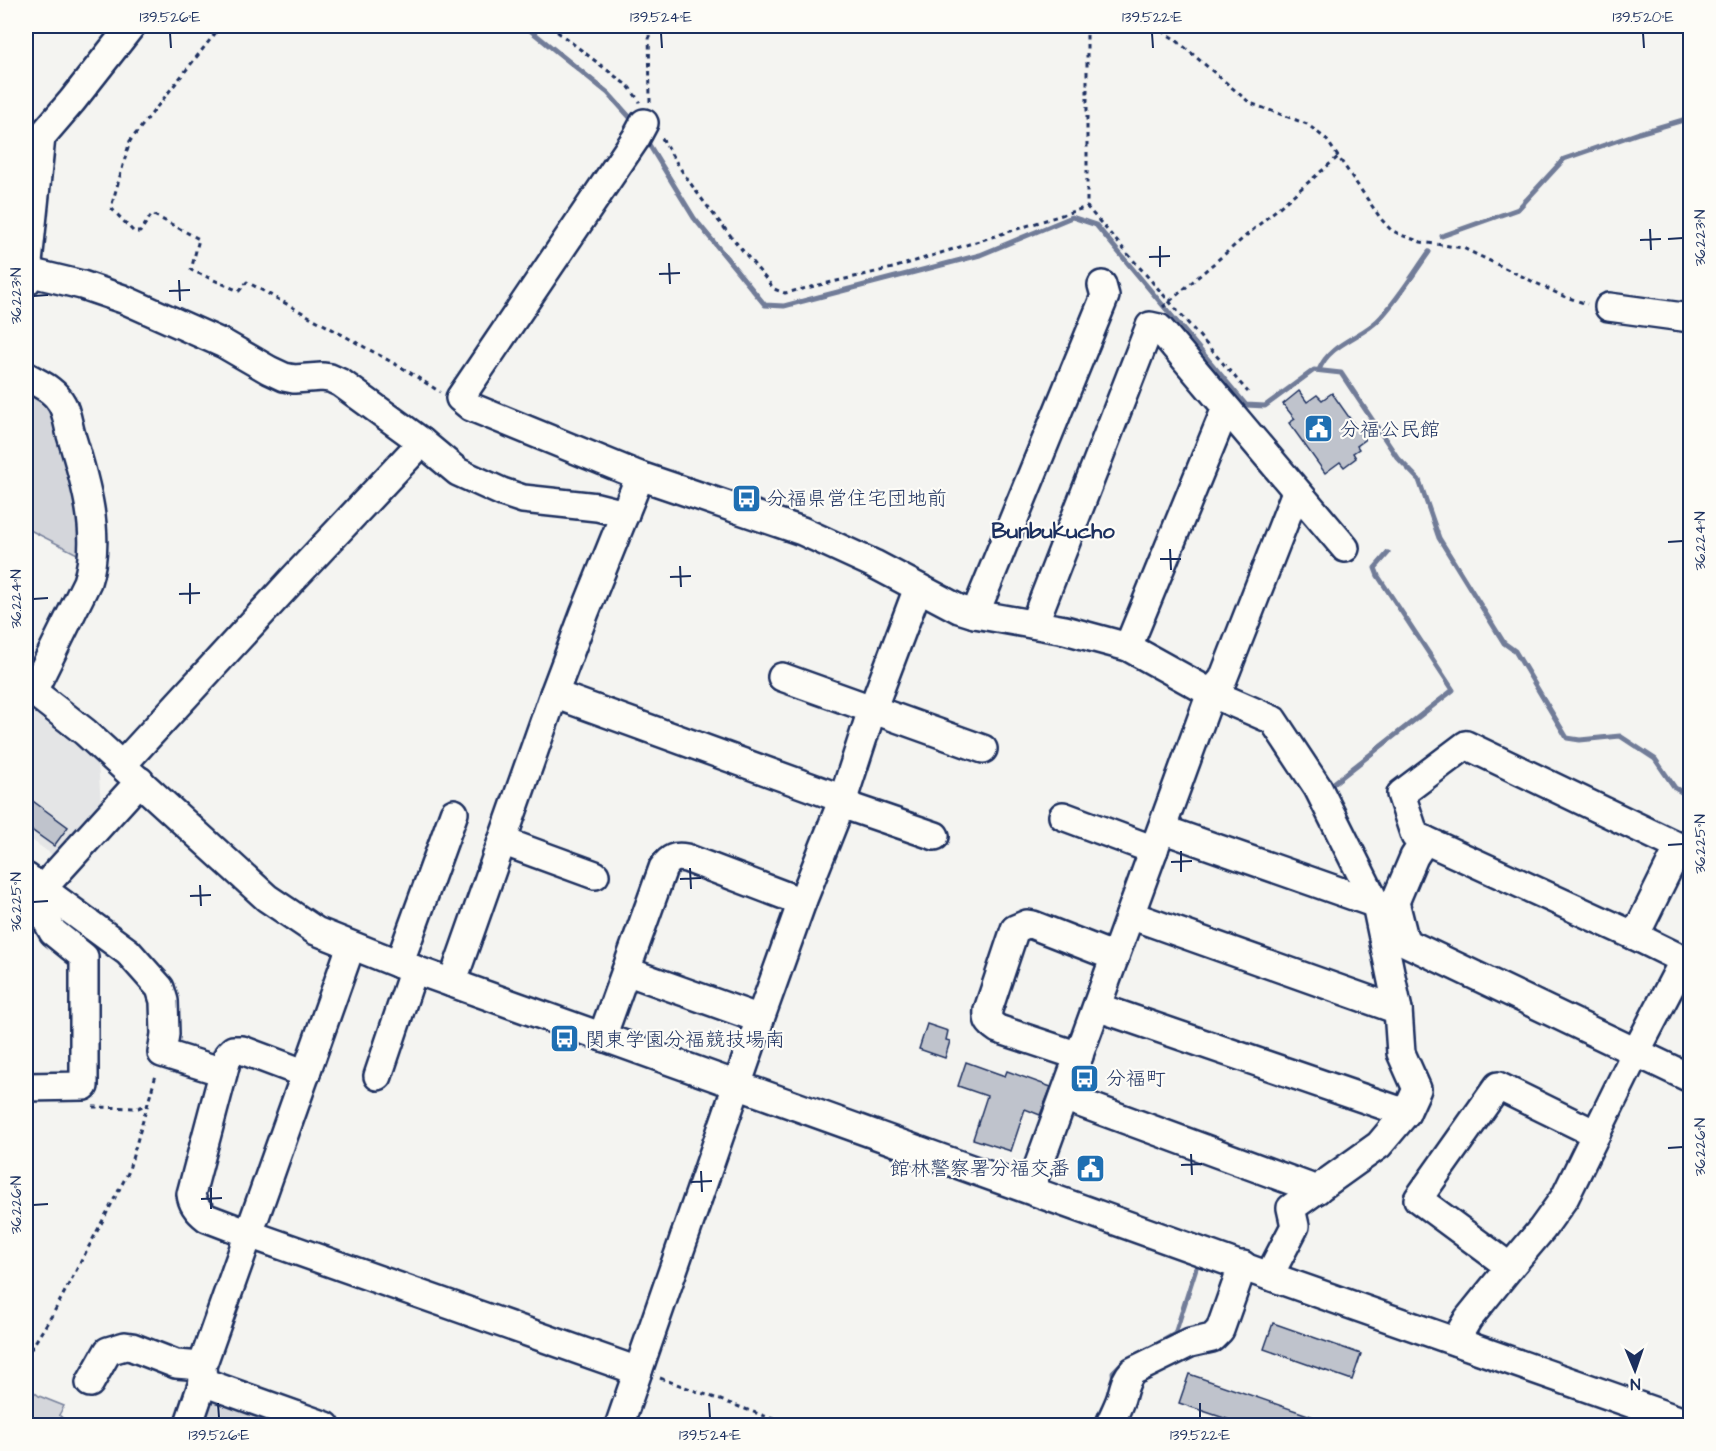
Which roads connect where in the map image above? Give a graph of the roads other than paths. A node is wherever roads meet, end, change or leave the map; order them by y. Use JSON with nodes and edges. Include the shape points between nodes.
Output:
{"nodes":[{"id":1,"x":131,"y":26,"type":"edge"},
{"id":2,"x":644,"y":125,"type":"road end"},
{"id":3,"x":26,"y":277,"type":"edge"},
{"id":4,"x":1101,"y":285,"type":"dead end"},
{"id":5,"x":1609,"y":307,"type":"road end"},
{"id":6,"x":1690,"y":318,"type":"edge"},
{"id":7,"x":26,"y":376,"type":"edge"},
{"id":8,"x":1226,"y":408,"type":"junction"},
{"id":9,"x":423,"y":442,"type":"junction"},
{"id":10,"x":640,"y":476,"type":"junction"},
{"id":11,"x":1296,"y":492,"type":"junction"},
{"id":12,"x":625,"y":514,"type":"junction"},
{"id":13,"x":1345,"y":548,"type":"dead end"},
{"id":14,"x":918,"y":588,"type":"junction"},
{"id":15,"x":975,"y":614,"type":"junction"},
{"id":16,"x":1034,"y":624,"type":"junction"},
{"id":17,"x":1128,"y":647,"type":"junction"},
{"id":18,"x":782,"y":677,"type":"dead end"},
{"id":19,"x":29,"y":689,"type":"edge"},
{"id":20,"x":1212,"y":693,"type":"junction"},
{"id":21,"x":554,"y":694,"type":"junction"},
{"id":22,"x":872,"y":710,"type":"junction"},
{"id":23,"x":983,"y":749,"type":"dead end"},
{"id":24,"x":131,"y":773,"type":"junction"},
{"id":25,"x":843,"y":799,"type":"junction"},
{"id":26,"x":454,"y":813,"type":"dead end"},
{"id":27,"x":1063,"y":816,"type":"dead end"},
{"id":28,"x":935,"y":836,"type":"dead end"},
{"id":29,"x":1158,"y":839,"type":"junction"},
{"id":30,"x":1425,"y":840,"type":"junction"},
{"id":31,"x":502,"y":841,"type":"junction"},
{"id":32,"x":595,"y":875,"type":"dead end"},
{"id":33,"x":34,"y":883,"type":"edge"},
{"id":34,"x":802,"y":902,"type":"junction"},
{"id":35,"x":1376,"y":904,"type":"junction"},
{"id":36,"x":1130,"y":915,"type":"junction"},
{"id":37,"x":1635,"y":936,"type":"junction"},
{"id":38,"x":351,"y":946,"type":"junction"},
{"id":39,"x":1115,"y":957,"type":"junction"},
{"id":40,"x":1687,"y":962,"type":"edge"},
{"id":41,"x":407,"y":967,"type":"junction"},
{"id":42,"x":626,"y":971,"type":"junction"},
{"id":43,"x":452,"y":983,"type":"junction"},
{"id":44,"x":1097,"y":1007,"type":"junction"},
{"id":45,"x":1398,"y":1010,"type":"junction"},
{"id":46,"x":760,"y":1019,"type":"junction"},
{"id":47,"x":602,"y":1037,"type":"junction"},
{"id":48,"x":1636,"y":1052,"type":"junction"},
{"id":49,"x":1079,"y":1056,"type":"junction"},
{"id":50,"x":223,"y":1072,"type":"junction"},
{"id":51,"x":306,"y":1074,"type":"junction"},
{"id":52,"x":378,"y":1076,"type":"dead end"},
{"id":53,"x":1690,"y":1078,"type":"edge"},
{"id":54,"x":737,"y":1085,"type":"junction"},
{"id":55,"x":26,"y":1087,"type":"edge"},
{"id":56,"x":1064,"y":1097,"type":"junction"},
{"id":57,"x":1406,"y":1113,"type":"junction"},
{"id":58,"x":1596,"y":1134,"type":"junction"},
{"id":59,"x":1030,"y":1190,"type":"junction"},
{"id":60,"x":1317,"y":1190,"type":"junction"},
{"id":61,"x":249,"y":1234,"type":"junction"},
{"id":62,"x":1243,"y":1265,"type":"junction"},
{"id":63,"x":1510,"y":1267,"type":"junction"},
{"id":64,"x":1269,"y":1276,"type":"junction"},
{"id":65,"x":1455,"y":1341,"type":"junction"},
{"id":66,"x":639,"y":1371,"type":"junction"},
{"id":67,"x":203,"y":1374,"type":"junction"},
{"id":68,"x":90,"y":1383,"type":"dead end"},
{"id":69,"x":1650,"y":1418,"type":"edge"},
{"id":70,"x":1690,"y":1424,"type":"edge"},
{"id":71,"x":188,"y":1425,"type":"edge"},
{"id":72,"x":326,"y":1425,"type":"edge"},
{"id":73,"x":619,"y":1425,"type":"edge"},
{"id":74,"x":1109,"y":1425,"type":"edge"}],
"edges":[{"from":1,"to":3,"type":"street","via":[[41,137]]},
{"from":2,"to":10,"type":"street","via":[[460,398],[471,407]]},
{"from":3,"to":9,"type":"street","via":[[82,285],[123,299],[224,344],[284,377],[330,378]]},
{"from":4,"to":15,"type":"street","via":[[1105,296]]},
{"from":5,"to":6,"type":"street"},
{"from":7,"to":19,"type":"street","via":[[51,390],[63,405],[85,479],[92,533],[91,569],[82,592]]},
{"from":8,"to":11,"type":"street"},
{"from":8,"to":16,"type":"street","via":[[1159,328],[1150,326]]},
{"from":8,"to":17,"type":"street"},
{"from":9,"to":12,"type":"street","via":[[458,472],[502,492],[523,499]]},
{"from":9,"to":24,"type":"street","via":[[294,578]]},
{"from":10,"to":12,"type":"street"},
{"from":10,"to":14,"type":"street","via":[[802,531]]},
{"from":11,"to":13,"type":"street"},
{"from":11,"to":20,"type":"street","via":[[1223,679]]},
{"from":12,"to":21,"type":"street"},
{"from":14,"to":15,"type":"street"},
{"from":14,"to":22,"type":"street"},
{"from":15,"to":16,"type":"street"},
{"from":16,"to":17,"type":"street"},
{"from":17,"to":20,"type":"street"},
{"from":18,"to":22,"type":"street"},
{"from":19,"to":24,"type":"street"},
{"from":20,"to":29,"type":"street"},
{"from":20,"to":35,"type":"street","via":[[1273,720],[1318,788]]},
{"from":21,"to":25,"type":"street"},
{"from":21,"to":31,"type":"street"},
{"from":22,"to":23,"type":"street"},
{"from":22,"to":25,"type":"street"},
{"from":24,"to":33,"type":"street"},
{"from":24,"to":38,"type":"street","via":[[267,898],[316,932]]},
{"from":25,"to":28,"type":"street","via":[[853,808]]},
{"from":25,"to":34,"type":"street"},
{"from":26,"to":41,"type":"street"},
{"from":27,"to":29,"type":"street"},
{"from":29,"to":35,"type":"street"},
{"from":29,"to":36,"type":"street"},
{"from":30,"to":37,"type":"street"},
{"from":30,"to":37,"type":"street","via":[[1415,836],[1401,794],[1466,745],[1679,847]]},
{"from":30,"to":48,"type":"street","via":[[1395,902],[1405,942]]},
{"from":31,"to":32,"type":"street"},
{"from":31,"to":43,"type":"street"},
{"from":33,"to":50,"type":"street","via":[[128,952],[160,988],[164,1001],[162,1053]]},
{"from":33,"to":55,"type":"street","via":[[44,916],[54,932],[84,957],[84,1086]]},
{"from":34,"to":42,"type":"street","via":[[677,856],[663,868]]},
{"from":34,"to":46,"type":"street"},
{"from":35,"to":45,"type":"street"},
{"from":36,"to":39,"type":"street"},
{"from":36,"to":45,"type":"street"},
{"from":37,"to":40,"type":"street"},
{"from":38,"to":41,"type":"street"},
{"from":38,"to":51,"type":"street"},
{"from":39,"to":44,"type":"street"},
{"from":39,"to":49,"type":"street","via":[[1033,925],[1015,930],[987,1019],[998,1029]]},
{"from":40,"to":48,"type":"street"},
{"from":41,"to":43,"type":"street"},
{"from":41,"to":52,"type":"street"},
{"from":42,"to":46,"type":"street"},
{"from":42,"to":47,"type":"street"},
{"from":43,"to":47,"type":"street"},
{"from":44,"to":49,"type":"street"},
{"from":44,"to":57,"type":"street"},
{"from":45,"to":57,"type":"street","via":[[1401,1053],[1417,1089]]},
{"from":46,"to":54,"type":"street"},
{"from":47,"to":54,"type":"street"},
{"from":48,"to":53,"type":"street"},
{"from":48,"to":58,"type":"street"},
{"from":49,"to":56,"type":"street"},
{"from":50,"to":51,"type":"street","via":[[228,1055],[233,1050],[242,1050]]},
{"from":50,"to":61,"type":"street","via":[[191,1200],[207,1218]]},
{"from":51,"to":61,"type":"street"},
{"from":54,"to":59,"type":"street"},
{"from":54,"to":66,"type":"street"},
{"from":56,"to":59,"type":"street"},
{"from":56,"to":60,"type":"street"},
{"from":57,"to":60,"type":"street","via":[[1379,1145]]},
{"from":58,"to":63,"type":"street","via":[[1565,1197]]},
{"from":58,"to":63,"type":"street","via":[[1498,1086],[1418,1199]]},
{"from":59,"to":62,"type":"street"},
{"from":60,"to":64,"type":"street","via":[[1291,1208],[1295,1226]]},
{"from":61,"to":66,"type":"street"},
{"from":61,"to":67,"type":"street"},
{"from":62,"to":64,"type":"street"},
{"from":62,"to":74,"type":"street","via":[[1220,1330],[1212,1338],[1190,1343],[1132,1371]]},
{"from":63,"to":65,"type":"street"},
{"from":64,"to":65,"type":"street"},
{"from":65,"to":69,"type":"street"},
{"from":66,"to":73,"type":"street"},
{"from":67,"to":68,"type":"street","via":[[125,1346],[108,1351]]},
{"from":67,"to":71,"type":"street"},
{"from":67,"to":72,"type":"street"},
{"from":69,"to":70,"type":"street"}]}
